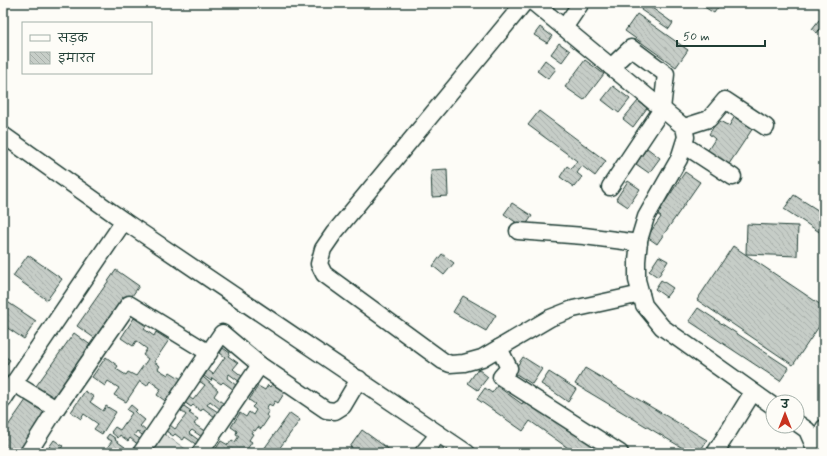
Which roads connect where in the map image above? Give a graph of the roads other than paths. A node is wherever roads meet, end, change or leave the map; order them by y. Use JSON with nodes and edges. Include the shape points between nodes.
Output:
{"nodes":[{"id":1,"x":524,"y":3,"type":"edge"},
{"id":2,"x":534,"y":3,"type":"edge"},
{"id":3,"x":581,"y":3,"type":"edge"},
{"id":4,"x":564,"y":28,"type":"junction"},
{"id":5,"x":611,"y":67,"type":"junction"},
{"id":6,"x":662,"y":109,"type":"junction"},
{"id":7,"x":684,"y":127,"type":"junction"},
{"id":8,"x":766,"y":127,"type":"dead end"},
{"id":9,"x":3,"y":135,"type":"edge"},
{"id":10,"x":684,"y":145,"type":"junction"},
{"id":11,"x":733,"y":177,"type":"dead end"},
{"id":12,"x":610,"y":187,"type":"dead end"},
{"id":13,"x":124,"y":220,"type":"junction"},
{"id":14,"x":518,"y":232,"type":"dead end"},
{"id":15,"x":639,"y":243,"type":"junction"},
{"id":16,"x":641,"y":294,"type":"junction"},
{"id":17,"x":499,"y":348,"type":"junction"},
{"id":18,"x":209,"y":353,"type":"junction"},
{"id":19,"x":260,"y":365,"type":"junction"},
{"id":20,"x":359,"y":379,"type":"junction"},
{"id":21,"x":14,"y":382,"type":"junction"},
{"id":22,"x":753,"y":392,"type":"junction"},
{"id":23,"x":3,"y":400,"type":"edge"},
{"id":24,"x":765,"y":400,"type":"edge"},
{"id":25,"x":56,"y":409,"type":"junction"},
{"id":26,"x":824,"y":428,"type":"edge"},
{"id":27,"x":805,"y":429,"type":"edge"},
{"id":28,"x":438,"y":434,"type":"junction"},
{"id":29,"x":28,"y":453,"type":"edge"},
{"id":30,"x":141,"y":453,"type":"edge"},
{"id":31,"x":200,"y":453,"type":"edge"},
{"id":32,"x":423,"y":453,"type":"edge"},
{"id":33,"x":467,"y":453,"type":"edge"},
{"id":34,"x":620,"y":453,"type":"edge"},
{"id":35,"x":715,"y":453,"type":"edge"},
{"id":36,"x":817,"y":453,"type":"edge"}],
"edges":[{"from":1,"to":17,"type":"street","via":[[334,233],[323,248],[319,264],[324,274],[443,361],[450,364],[464,363],[482,358]]},
{"from":2,"to":4,"type":"street"},
{"from":3,"to":4,"type":"street"},
{"from":4,"to":5,"type":"street"},
{"from":5,"to":6,"type":"street"},
{"from":5,"to":6,"type":"street","via":[[631,48],[666,74]]},
{"from":6,"to":7,"type":"street"},
{"from":6,"to":12,"type":"street"},
{"from":7,"to":8,"type":"street","via":[[709,119],[726,100]]},
{"from":7,"to":10,"type":"street"},
{"from":9,"to":13,"type":"street"},
{"from":10,"to":11,"type":"street"},
{"from":10,"to":15,"type":"street","via":[[679,159],[646,217]]},
{"from":13,"to":20,"type":"street"},
{"from":13,"to":21,"type":"street"},
{"from":14,"to":15,"type":"street"},
{"from":15,"to":16,"type":"street","via":[[637,280]]},
{"from":16,"to":17,"type":"street","via":[[573,309],[550,318]]},
{"from":16,"to":22,"type":"street","via":[[644,305],[662,327]]},
{"from":17,"to":34,"type":"street","via":[[509,368],[501,377]]},
{"from":18,"to":19,"type":"street","via":[[222,333]]},
{"from":18,"to":25,"type":"street","via":[[129,304]]},
{"from":18,"to":30,"type":"street"},
{"from":19,"to":20,"type":"street","via":[[326,410],[335,411],[343,406]]},
{"from":19,"to":31,"type":"street"},
{"from":20,"to":28,"type":"street"},
{"from":21,"to":23,"type":"street"},
{"from":21,"to":25,"type":"street"},
{"from":22,"to":24,"type":"street"},
{"from":22,"to":35,"type":"street"},
{"from":25,"to":29,"type":"street"},
{"from":26,"to":36,"type":"street"},
{"from":27,"to":36,"type":"street"},
{"from":28,"to":32,"type":"street"},
{"from":28,"to":33,"type":"street"}]}
